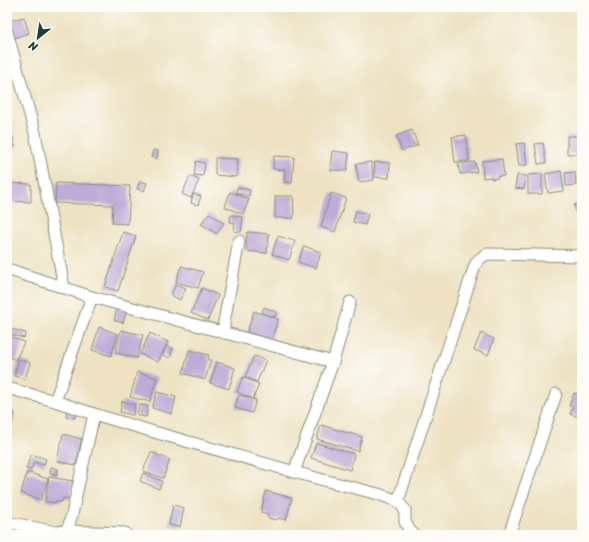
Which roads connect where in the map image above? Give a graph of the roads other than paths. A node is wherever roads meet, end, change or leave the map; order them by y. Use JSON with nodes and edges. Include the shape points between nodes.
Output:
{"nodes":[{"id":1,"x":7,"y":32,"type":"edge"},
{"id":2,"x":239,"y":241,"type":"dead end"},
{"id":3,"x":582,"y":256,"type":"edge"},
{"id":4,"x":7,"y":269,"type":"edge"},
{"id":5,"x":64,"y":287,"type":"junction"},
{"id":6,"x":92,"y":297,"type":"junction"},
{"id":7,"x":350,"y":302,"type":"dead end"},
{"id":8,"x":224,"y":333,"type":"junction"},
{"id":9,"x":332,"y":362,"type":"junction"},
{"id":10,"x":7,"y":388,"type":"edge"},
{"id":11,"x":556,"y":394,"type":"dead end"},
{"id":12,"x":55,"y":401,"type":"junction"},
{"id":13,"x":94,"y":414,"type":"junction"},
{"id":14,"x":294,"y":472,"type":"junction"},
{"id":15,"x":398,"y":501,"type":"junction"},
{"id":16,"x":7,"y":522,"type":"edge"},
{"id":17,"x":64,"y":531,"type":"junction"},
{"id":18,"x":125,"y":533,"type":"dead end"},
{"id":19,"x":415,"y":535,"type":"edge"},
{"id":20,"x":509,"y":535,"type":"edge"}],
"edges":[{"from":1,"to":5,"type":"street","via":[[35,133]]},
{"from":2,"to":8,"type":"street"},
{"from":3,"to":15,"type":"street","via":[[487,254],[478,260]]},
{"from":4,"to":5,"type":"street"},
{"from":5,"to":6,"type":"street"},
{"from":6,"to":8,"type":"street"},
{"from":6,"to":12,"type":"street"},
{"from":7,"to":9,"type":"street"},
{"from":8,"to":9,"type":"street"},
{"from":9,"to":14,"type":"street"},
{"from":10,"to":12,"type":"street"},
{"from":11,"to":20,"type":"street"},
{"from":12,"to":13,"type":"street"},
{"from":13,"to":14,"type":"street"},
{"from":13,"to":17,"type":"street","via":[[72,514]]},
{"from":14,"to":15,"type":"street"},
{"from":15,"to":19,"type":"street","via":[[405,510],[405,522]]},
{"from":16,"to":17,"type":"street","via":[[56,532]]},
{"from":17,"to":18,"type":"street"}]}
